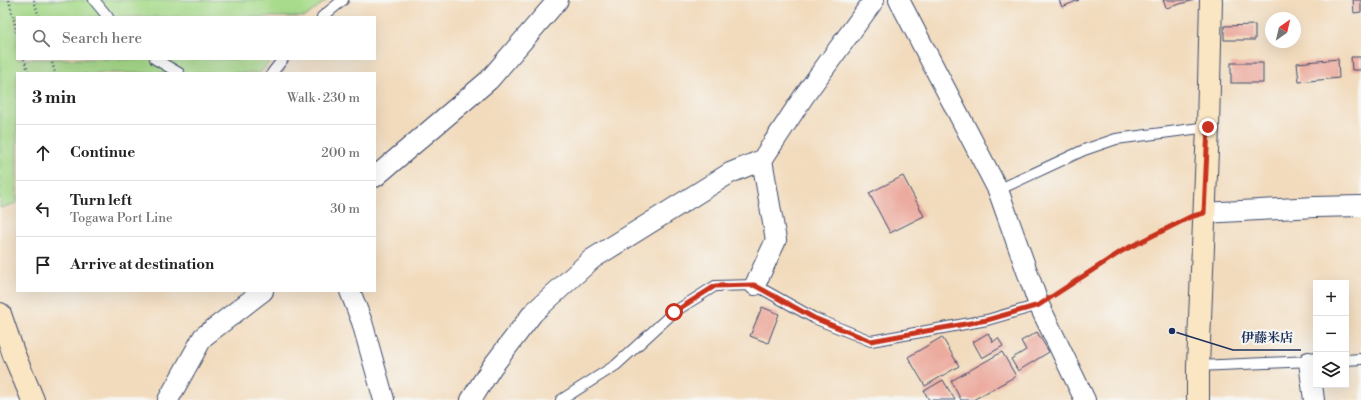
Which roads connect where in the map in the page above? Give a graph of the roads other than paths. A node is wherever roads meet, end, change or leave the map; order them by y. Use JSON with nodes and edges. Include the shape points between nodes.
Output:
{"nodes":[{"id":1,"x":94,"y":0,"type":"edge"},
{"id":2,"x":343,"y":0,"type":"edge"},
{"id":3,"x":558,"y":0,"type":"edge"},
{"id":4,"x":874,"y":0,"type":"edge"},
{"id":5,"x":898,"y":0,"type":"edge"},
{"id":6,"x":1211,"y":0,"type":"edge"},
{"id":7,"x":107,"y":16,"type":"edge"},
{"id":8,"x":323,"y":16,"type":"edge"},
{"id":9,"x":157,"y":60,"type":"edge"},
{"id":10,"x":282,"y":60,"type":"edge"},
{"id":11,"x":177,"y":72,"type":"edge"},
{"id":12,"x":273,"y":72,"type":"edge"},
{"id":13,"x":1208,"y":127,"type":"junction"},
{"id":14,"x":762,"y":160,"type":"junction"},
{"id":15,"x":376,"y":176,"type":"edge"},
{"id":16,"x":998,"y":190,"type":"junction"},
{"id":17,"x":1361,"y":206,"type":"edge"},
{"id":18,"x":1204,"y":213,"type":"junction"},
{"id":19,"x":754,"y":285,"type":"junction"},
{"id":20,"x":261,"y":292,"type":"edge"},
{"id":21,"x":350,"y":292,"type":"edge"},
{"id":22,"x":1039,"y":305,"type":"junction"},
{"id":23,"x":0,"y":314,"type":"edge"},
{"id":24,"x":1349,"y":360,"type":"edge"},
{"id":25,"x":1361,"y":360,"type":"edge"},
{"id":26,"x":1313,"y":361,"type":"edge"},
{"id":27,"x":1198,"y":366,"type":"junction"},
{"id":28,"x":1314,"y":388,"type":"edge"},
{"id":29,"x":33,"y":400,"type":"edge"},
{"id":30,"x":168,"y":400,"type":"edge"},
{"id":31,"x":384,"y":400,"type":"edge"},
{"id":32,"x":471,"y":400,"type":"edge"},
{"id":33,"x":561,"y":400,"type":"edge"},
{"id":34,"x":1085,"y":400,"type":"edge"},
{"id":35,"x":1198,"y":400,"type":"edge"},
{"id":36,"x":1314,"y":400,"type":"edge"}],
"edges":[{"from":1,"to":7,"type":"lane"},
{"from":2,"to":8,"type":"lane"},
{"from":3,"to":15,"type":"street","via":[[489,80]]},
{"from":4,"to":14,"type":"street","via":[[804,96]]},
{"from":5,"to":16,"type":"street"},
{"from":6,"to":13,"type":"main road"},
{"from":9,"to":11,"type":"lane"},
{"from":10,"to":12,"type":"lane"},
{"from":13,"to":16,"type":"lane","via":[[1116,139],[1084,150]]},
{"from":13,"to":18,"type":"main road"},
{"from":14,"to":19,"type":"street","via":[[776,240]]},
{"from":14,"to":32,"type":"street","via":[[730,173],[592,259],[534,313],[492,367]]},
{"from":16,"to":22,"type":"street"},
{"from":17,"to":18,"type":"street","via":[[1315,206]]},
{"from":18,"to":27,"type":"main road"},
{"from":19,"to":22,"type":"lane","via":[[814,318],[871,341],[987,320]]},
{"from":19,"to":33,"type":"lane","via":[[715,286],[674,312],[616,365]]},
{"from":20,"to":30,"type":"street","via":[[203,337]]},
{"from":21,"to":31,"type":"street","via":[[362,322]]},
{"from":22,"to":34,"type":"street"},
{"from":23,"to":29,"type":"main road"},
{"from":24,"to":25,"type":"lane"},
{"from":26,"to":27,"type":"lane"},
{"from":27,"to":35,"type":"main road"},
{"from":28,"to":36,"type":"street"}]}
